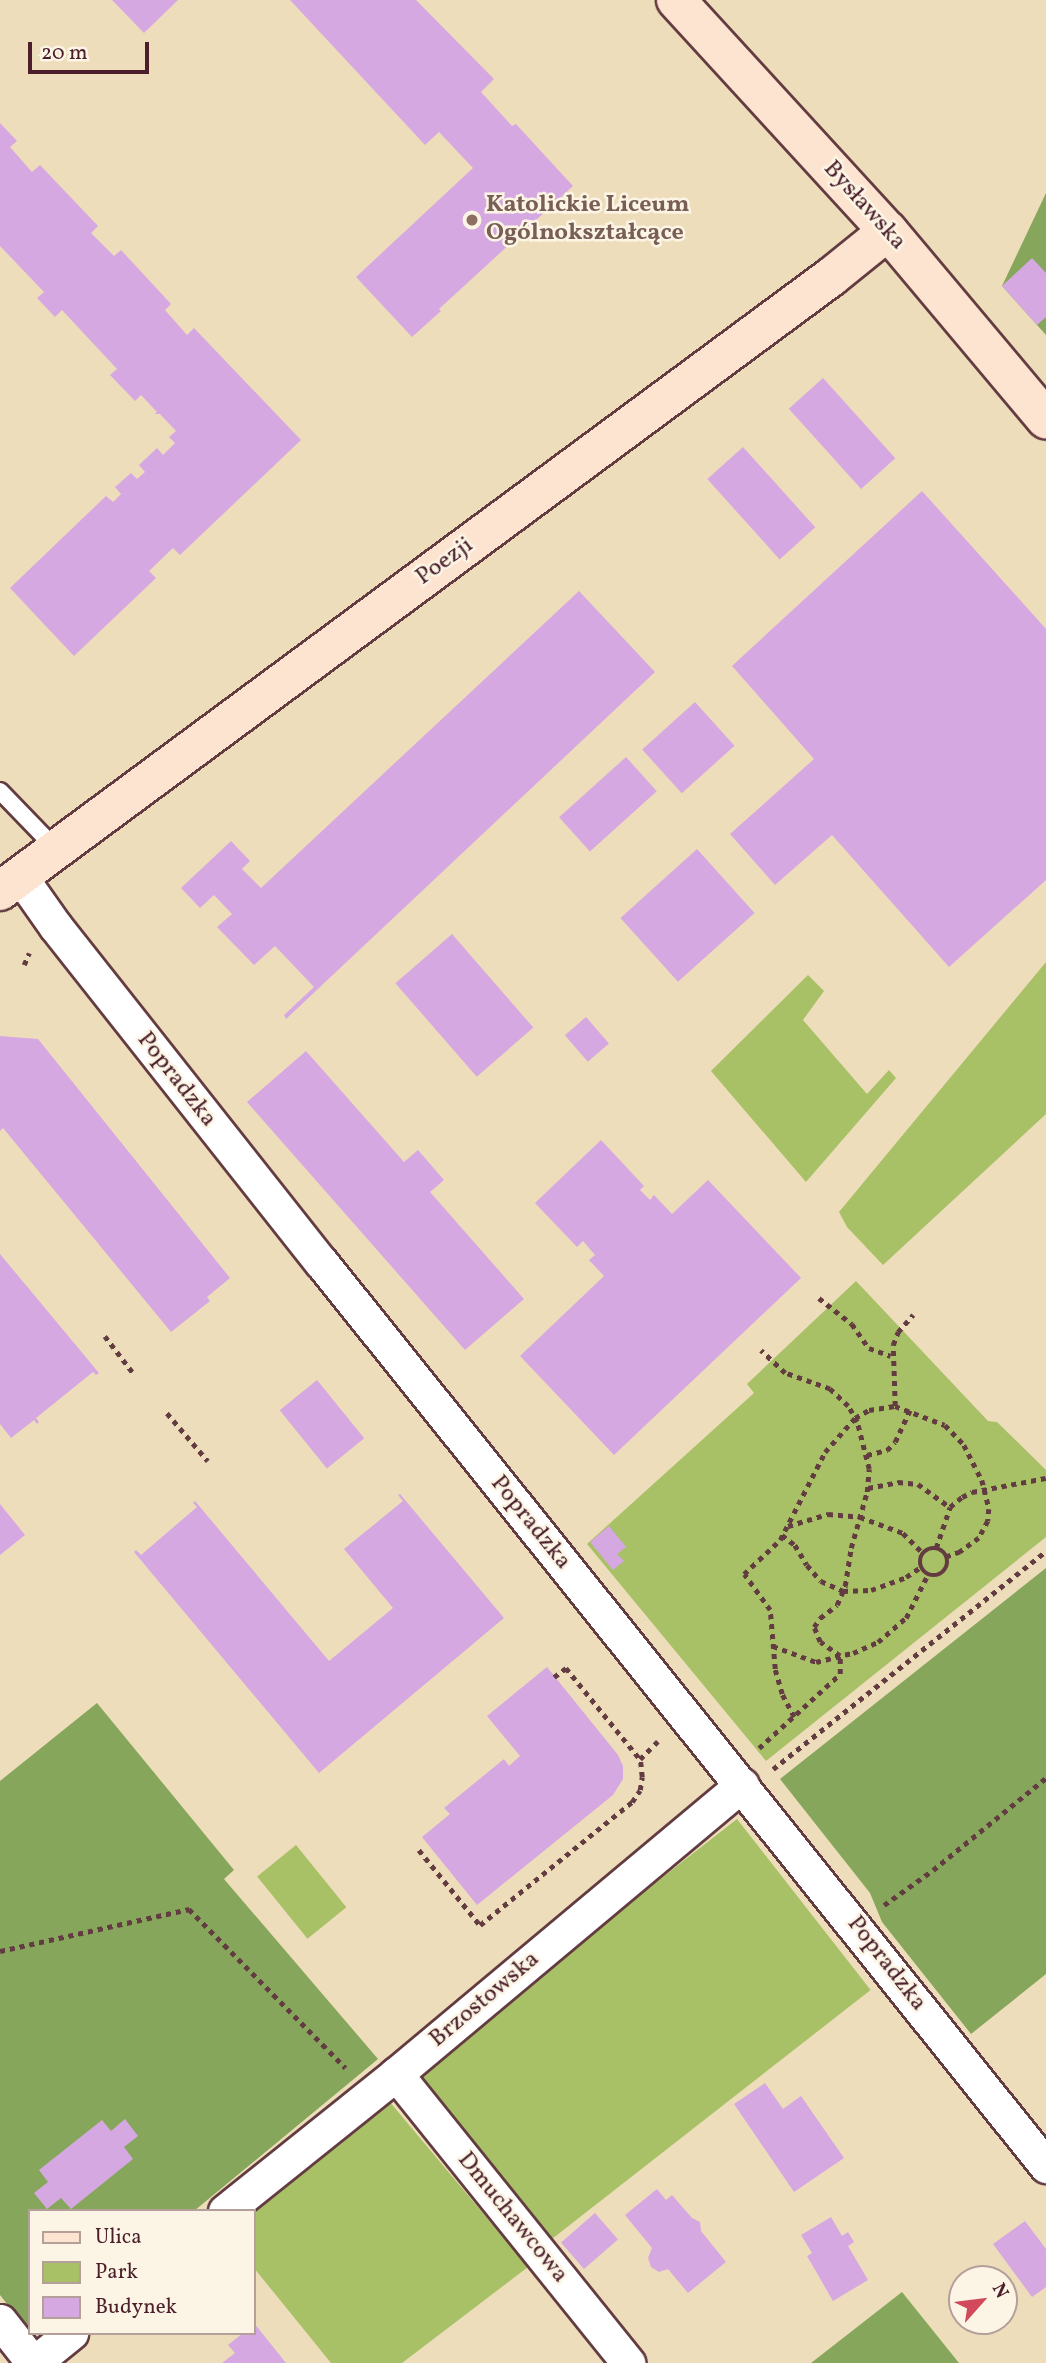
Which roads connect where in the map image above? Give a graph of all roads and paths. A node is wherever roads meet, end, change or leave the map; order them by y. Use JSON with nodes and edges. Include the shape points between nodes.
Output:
{"nodes":[{"id":1,"x":676,"y":0,"type":"edge"},
{"id":2,"x":888,"y":231,"type":"junction"},
{"id":3,"x":1046,"y":419,"type":"edge"},
{"id":4,"x":0,"y":791,"type":"edge"},
{"id":5,"x":58,"y":851,"type":"junction"},
{"id":6,"x":10,"y":883,"type":"edge"},
{"id":7,"x":819,"y":1298,"type":"dead end"},
{"id":8,"x":913,"y":1315,"type":"dead end"},
{"id":9,"x":105,"y":1336,"type":"dead end"},
{"id":10,"x":761,"y":1351,"type":"dead end"},
{"id":11,"x":891,"y":1356,"type":"junction"},
{"id":12,"x":134,"y":1374,"type":"dead end"},
{"id":13,"x":895,"y":1406,"type":"junction"},
{"id":14,"x":910,"y":1410,"type":"junction"},
{"id":15,"x":167,"y":1413,"type":"dead end"},
{"id":16,"x":855,"y":1418,"type":"junction"},
{"id":17,"x":867,"y":1455,"type":"junction"},
{"id":18,"x":208,"y":1461,"type":"dead end"},
{"id":19,"x":1046,"y":1478,"type":"edge"},
{"id":20,"x":867,"y":1488,"type":"junction"},
{"id":21,"x":984,"y":1489,"type":"junction"},
{"id":22,"x":950,"y":1507,"type":"junction"},
{"id":23,"x":860,"y":1517,"type":"junction"},
{"id":24,"x":787,"y":1526,"type":"junction"},
{"id":25,"x":782,"y":1535,"type":"junction"},
{"id":26,"x":936,"y":1548,"type":"junction"},
{"id":27,"x":1046,"y":1551,"type":"edge"},
{"id":28,"x":923,"y":1553,"type":"junction"},
{"id":29,"x":946,"y":1557,"type":"junction"},
{"id":30,"x":921,"y":1567,"type":"junction"},
{"id":31,"x":928,"y":1574,"type":"junction"},
{"id":32,"x":843,"y":1591,"type":"junction"},
{"id":33,"x":773,"y":1646,"type":"junction"},
{"id":34,"x":840,"y":1656,"type":"junction"},
{"id":35,"x":554,"y":1677,"type":"dead end"},
{"id":36,"x":794,"y":1717,"type":"junction"},
{"id":37,"x":665,"y":1735,"type":"dead end"},
{"id":38,"x":757,"y":1750,"type":"dead end"},
{"id":39,"x":640,"y":1759,"type":"junction"},
{"id":40,"x":1046,"y":1778,"type":"edge"},
{"id":41,"x":754,"y":1780,"type":"junction"},
{"id":42,"x":419,"y":1850,"type":"dead end"},
{"id":43,"x":855,"y":1925,"type":"junction"},
{"id":44,"x":0,"y":1951,"type":"edge"},
{"id":45,"x":396,"y":2074,"type":"junction"},
{"id":46,"x":368,"y":2096,"type":"junction"},
{"id":47,"x":1046,"y":2166,"type":"edge"},
{"id":48,"x":227,"y":2209,"type":"edge"},
{"id":49,"x":0,"y":2321,"type":"edge"},
{"id":50,"x":69,"y":2335,"type":"edge"},
{"id":51,"x":34,"y":2363,"type":"edge"},
{"id":52,"x":628,"y":2363,"type":"edge"}],
"edges":[{"from":1,"to":2,"type":"street","name":"Bysławska"},
{"from":2,"to":3,"type":"street","name":"Bysławska"},
{"from":2,"to":5,"type":"street","name":"Poezji"},
{"from":4,"to":5,"type":"lane"},
{"from":5,"to":6,"type":"street","name":"Poezji"},
{"from":6,"to":41,"type":"street","name":"Popradzka","via":[[56,927],[313,1252]]},
{"from":7,"to":11,"type":"path","via":[[852,1324],[869,1348]]},
{"from":8,"to":11,"type":"path","via":[[898,1332]]},
{"from":9,"to":12,"type":"path"},
{"from":10,"to":16,"type":"path","via":[[785,1373],[830,1389]]},
{"from":11,"to":13,"type":"path"},
{"from":13,"to":14,"type":"path"},
{"from":13,"to":16,"type":"path","via":[[869,1410]]},
{"from":14,"to":17,"type":"path","via":[[895,1442],[887,1450]]},
{"from":14,"to":21,"type":"path","via":[[945,1425],[956,1436],[978,1467]]},
{"from":15,"to":18,"type":"path"},
{"from":16,"to":17,"type":"path"},
{"from":16,"to":24,"type":"path","via":[[825,1452]]},
{"from":17,"to":20,"type":"path"},
{"from":19,"to":21,"type":"path"},
{"from":20,"to":22,"type":"path","via":[[898,1482],[918,1484]]},
{"from":20,"to":23,"type":"path"},
{"from":21,"to":22,"type":"path"},
{"from":21,"to":29,"type":"path","via":[[989,1509],[985,1532]]},
{"from":22,"to":26,"type":"path"},
{"from":23,"to":24,"type":"path","via":[[828,1514]]},
{"from":23,"to":28,"type":"path","via":[[904,1533]]},
{"from":23,"to":32,"type":"path"},
{"from":24,"to":25,"type":"path"},
{"from":25,"to":32,"type":"path","via":[[821,1581]]},
{"from":25,"to":33,"type":"path","via":[[744,1574],[768,1604]]},
{"from":26,"to":28,"type":"path"},
{"from":26,"to":29,"type":"path"},
{"from":27,"to":41,"type":"path"},
{"from":28,"to":30,"type":"path"},
{"from":29,"to":31,"type":"path","via":[[945,1570]]},
{"from":30,"to":31,"type":"path"},
{"from":30,"to":32,"type":"path","via":[[871,1590]]},
{"from":31,"to":34,"type":"path","via":[[906,1618],[893,1632]]},
{"from":32,"to":34,"type":"path","via":[[837,1605],[814,1627],[820,1642]]},
{"from":33,"to":34,"type":"path","via":[[810,1661]]},
{"from":33,"to":36,"type":"path","via":[[782,1695]]},
{"from":34,"to":36,"type":"path","via":[[840,1674]]},
{"from":35,"to":39,"type":"path","via":[[566,1668]]},
{"from":36,"to":38,"type":"path"},
{"from":37,"to":39,"type":"path"},
{"from":39,"to":42,"type":"path","via":[[640,1790],[632,1802],[480,1925]]},
{"from":40,"to":43,"type":"path","via":[[933,1871]]},
{"from":41,"to":43,"type":"street","name":"Popradzka"},
{"from":41,"to":45,"type":"street","name":"Brzostowska"},
{"from":43,"to":47,"type":"street","name":"Popradzka"},
{"from":44,"to":46,"type":"path","via":[[189,1909],[343,2064]]},
{"from":45,"to":46,"type":"street","name":"Brzostowska"},
{"from":45,"to":52,"type":"street","name":"Dmuchawcowa"},
{"from":46,"to":48,"type":"street","name":"Brzostowska"},
{"from":49,"to":51,"type":"street"},
{"from":50,"to":51,"type":"street"}]}
